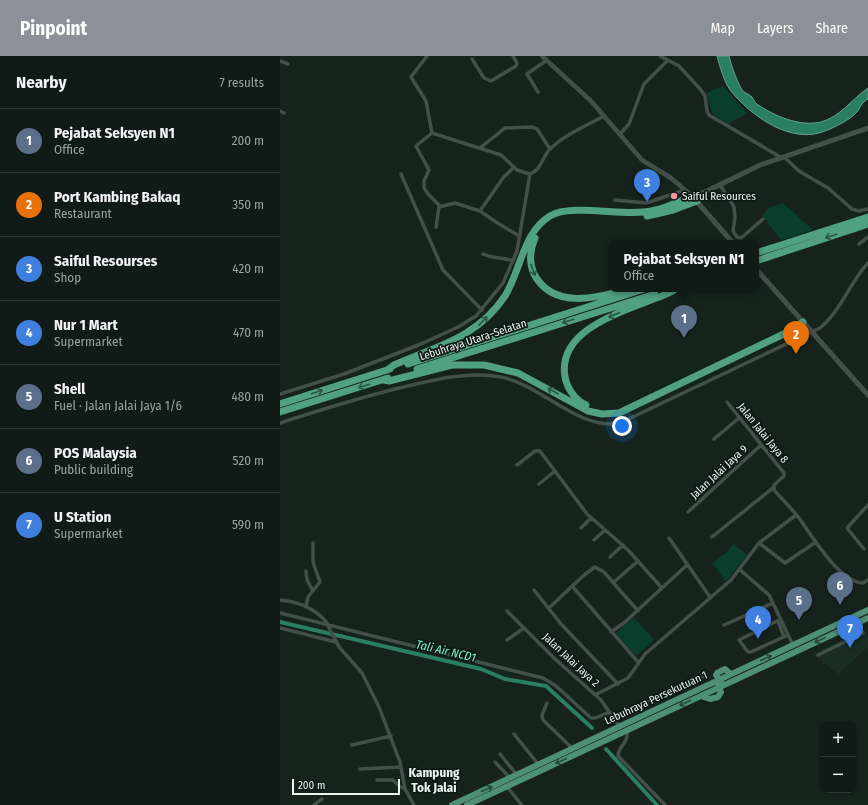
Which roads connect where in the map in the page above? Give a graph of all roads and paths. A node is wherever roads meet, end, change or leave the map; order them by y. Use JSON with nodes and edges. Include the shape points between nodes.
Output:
{"nodes":[{"id":1,"x":427,"y":56,"type":"edge"},
{"id":2,"x":513,"y":56,"type":"edge"},
{"id":3,"x":542,"y":56,"type":"edge"},
{"id":4,"x":660,"y":56,"type":"edge"},
{"id":5,"x":472,"y":59,"type":"dead end"},
{"id":6,"x":547,"y":60,"type":"junction"},
{"id":7,"x":667,"y":60,"type":"junction"},
{"id":8,"x":280,"y":61,"type":"edge"},
{"id":9,"x":288,"y":64,"type":"dead end"},
{"id":10,"x":538,"y":92,"type":"dead end"},
{"id":11,"x":604,"y":116,"type":"junction"},
{"id":12,"x":868,"y":128,"type":"edge"},
{"id":13,"x":432,"y":133,"type":"junction"},
{"id":14,"x":620,"y":134,"type":"junction"},
{"id":15,"x":480,"y":148,"type":"junction"},
{"id":16,"x":550,"y":149,"type":"junction"},
{"id":17,"x":783,"y":157,"type":"junction"},
{"id":18,"x":514,"y":167,"type":"junction"},
{"id":19,"x":401,"y":174,"type":"dead end"},
{"id":20,"x":530,"y":174,"type":"junction"},
{"id":21,"x":720,"y":185,"type":"junction"},
{"id":22,"x":685,"y":190,"type":"junction"},
{"id":23,"x":694,"y":199,"type":"junction"},
{"id":24,"x":614,"y":200,"type":"dead end"},
{"id":25,"x":440,"y":206,"type":"junction"},
{"id":26,"x":868,"y":209,"type":"edge"},
{"id":27,"x":480,"y":211,"type":"junction"},
{"id":28,"x":868,"y":217,"type":"edge"},
{"id":29,"x":763,"y":220,"type":"dead end"},
{"id":30,"x":868,"y":224,"type":"edge"},
{"id":31,"x":436,"y":227,"type":"dead end"},
{"id":32,"x":520,"y":236,"type":"junction"},
{"id":33,"x":868,"y":237,"type":"edge"},
{"id":34,"x":730,"y":240,"type":"edge"},
{"id":35,"x":859,"y":244,"type":"dead end"},
{"id":36,"x":759,"y":252,"type":"edge"},
{"id":37,"x":483,"y":254,"type":"dead end"},
{"id":38,"x":759,"y":260,"type":"edge"},
{"id":39,"x":513,"y":261,"type":"junction"},
{"id":40,"x":868,"y":263,"type":"edge"},
{"id":41,"x":759,"y":272,"type":"edge"},
{"id":42,"x":616,"y":292,"type":"edge"},
{"id":43,"x":634,"y":292,"type":"edge"},
{"id":44,"x":663,"y":292,"type":"edge"},
{"id":45,"x":668,"y":292,"type":"edge"},
{"id":46,"x":482,"y":310,"type":"junction"},
{"id":47,"x":802,"y":320,"type":"junction"},
{"id":48,"x":813,"y":333,"type":"junction"},
{"id":49,"x":387,"y":370,"type":"junction"},
{"id":50,"x":384,"y":380,"type":"junction"},
{"id":51,"x":280,"y":394,"type":"edge"},
{"id":52,"x":868,"y":395,"type":"edge"},
{"id":53,"x":727,"y":402,"type":"dead end"},
{"id":54,"x":280,"y":404,"type":"edge"},
{"id":55,"x":280,"y":412,"type":"edge"},
{"id":56,"x":739,"y":418,"type":"junction"},
{"id":57,"x":280,"y":423,"type":"edge"},
{"id":58,"x":714,"y":439,"type":"dead end"},
{"id":59,"x":761,"y":445,"type":"junction"},
{"id":60,"x":517,"y":465,"type":"dead end"},
{"id":61,"x":555,"y":471,"type":"junction"},
{"id":62,"x":539,"y":484,"type":"dead end"},
{"id":63,"x":774,"y":487,"type":"junction"},
{"id":64,"x":868,"y":506,"type":"edge"},
{"id":65,"x":688,"y":512,"type":"dead end"},
{"id":66,"x":796,"y":515,"type":"junction"},
{"id":67,"x":591,"y":518,"type":"junction"},
{"id":68,"x":581,"y":528,"type":"dead end"},
{"id":69,"x":605,"y":530,"type":"junction"},
{"id":70,"x":712,"y":537,"type":"dead end"},
{"id":71,"x":669,"y":538,"type":"dead end"},
{"id":72,"x":594,"y":540,"type":"dead end"},
{"id":73,"x":816,"y":542,"type":"junction"},
{"id":74,"x":313,"y":543,"type":"dead end"},
{"id":75,"x":759,"y":543,"type":"junction"},
{"id":76,"x":623,"y":545,"type":"junction"},
{"id":77,"x":864,"y":549,"type":"dead end"},
{"id":78,"x":610,"y":556,"type":"dead end"},
{"id":79,"x":638,"y":561,"type":"junction"},
{"id":80,"x":686,"y":565,"type":"junction"},
{"id":81,"x":739,"y":569,"type":"junction"},
{"id":82,"x":306,"y":571,"type":"dead end"},
{"id":83,"x":868,"y":580,"type":"edge"},
{"id":84,"x":614,"y":582,"type":"junction"},
{"id":85,"x":572,"y":586,"type":"junction"},
{"id":86,"x":661,"y":588,"type":"junction"},
{"id":87,"x":534,"y":590,"type":"dead end"},
{"id":88,"x":313,"y":591,"type":"junction"},
{"id":89,"x":710,"y":598,"type":"junction"},
{"id":90,"x":280,"y":600,"type":"edge"},
{"id":91,"x":773,"y":603,"type":"junction"},
{"id":92,"x":306,"y":606,"type":"junction"},
{"id":93,"x":549,"y":608,"type":"junction"},
{"id":94,"x":868,"y":610,"type":"edge"},
{"id":95,"x":507,"y":611,"type":"dead end"},
{"id":96,"x":638,"y":611,"type":"junction"},
{"id":97,"x":280,"y":614,"type":"edge"},
{"id":98,"x":868,"y":618,"type":"edge"},
{"id":99,"x":778,"y":620,"type":"junction"},
{"id":100,"x":856,"y":623,"type":"junction"},
{"id":101,"x":724,"y":625,"type":"dead end"},
{"id":102,"x":329,"y":627,"type":"junction"},
{"id":103,"x":280,"y":628,"type":"edge"},
{"id":104,"x":524,"y":628,"type":"junction"},
{"id":105,"x":611,"y":632,"type":"junction"},
{"id":106,"x":786,"y":636,"type":"junction"},
{"id":107,"x":336,"y":640,"type":"junction"},
{"id":108,"x":507,"y":640,"type":"dead end"},
{"id":109,"x":793,"y":645,"type":"junction"},
{"id":110,"x":818,"y":655,"type":"dead end"},
{"id":111,"x":638,"y":662,"type":"junction"},
{"id":112,"x":706,"y":675,"type":"dead end"},
{"id":113,"x":720,"y":683,"type":"junction"},
{"id":114,"x":618,"y":684,"type":"junction"},
{"id":115,"x":595,"y":695,"type":"junction"},
{"id":116,"x":547,"y":703,"type":"dead end"},
{"id":117,"x":610,"y":712,"type":"junction"},
{"id":118,"x":614,"y":717,"type":"junction"},
{"id":119,"x":619,"y":726,"type":"junction"},
{"id":120,"x":627,"y":731,"type":"junction"},
{"id":121,"x":514,"y":734,"type":"dead end"},
{"id":122,"x":391,"y":736,"type":"junction"},
{"id":123,"x":352,"y":745,"type":"dead end"},
{"id":124,"x":572,"y":748,"type":"junction"},
{"id":125,"x":500,"y":754,"type":"dead end"},
{"id":126,"x":495,"y":762,"type":"dead end"},
{"id":127,"x":538,"y":764,"type":"junction"},
{"id":128,"x":401,"y":767,"type":"junction"},
{"id":129,"x":360,"y":769,"type":"dead end"},
{"id":130,"x":517,"y":775,"type":"junction"},
{"id":131,"x":510,"y":778,"type":"junction"},
{"id":132,"x":377,"y":780,"type":"dead end"},
{"id":133,"x":507,"y":787,"type":"junction"},
{"id":134,"x":405,"y":789,"type":"junction"},
{"id":135,"x":322,"y":799,"type":"dead end"},
{"id":136,"x":314,"y":805,"type":"edge"},
{"id":137,"x":414,"y":805,"type":"edge"},
{"id":138,"x":452,"y":805,"type":"edge"},
{"id":139,"x":467,"y":805,"type":"edge"},
{"id":140,"x":522,"y":805,"type":"edge"},
{"id":141,"x":664,"y":805,"type":"edge"}],
"edges":[{"from":1,"to":13,"type":"street","via":[[412,77],[426,100]]},
{"from":2,"to":5,"type":"street","via":[[517,62],[516,66],[491,81],[486,79]]},
{"from":3,"to":6,"type":"street"},
{"from":4,"to":7,"type":"street"},
{"from":6,"to":10,"type":"street","via":[[527,74]]},
{"from":6,"to":11,"type":"street"},
{"from":7,"to":14,"type":"street","via":[[644,84],[629,124]]},
{"from":7,"to":17,"type":"street","via":[[681,68],[704,93],[709,115]]},
{"from":8,"to":9,"type":"street"},
{"from":11,"to":14,"type":"street"},
{"from":11,"to":16,"type":"street"},
{"from":12,"to":17,"type":"main road"},
{"from":13,"to":15,"type":"street"},
{"from":13,"to":25,"type":"street","via":[[416,146],[429,170],[424,181],[425,190]]},
{"from":14,"to":22,"type":"street","via":[[645,162]]},
{"from":15,"to":16,"type":"street","via":[[505,128],[532,126],[539,131]]},
{"from":15,"to":18,"type":"street","via":[[505,157]]},
{"from":16,"to":20,"type":"street","via":[[538,168]]},
{"from":17,"to":21,"type":"main road","via":[[753,168]]},
{"from":17,"to":26,"type":"street","via":[[799,171],[828,188],[852,209]]},
{"from":18,"to":20,"type":"street"},
{"from":18,"to":27,"type":"street"},
{"from":19,"to":46,"type":"street","via":[[443,270]]},
{"from":20,"to":32,"type":"street"},
{"from":21,"to":23,"type":"main road"},
{"from":21,"to":29,"type":"street","via":[[734,207],[733,232],[737,237],[741,238]]},
{"from":22,"to":23,"type":"street"},
{"from":22,"to":24,"type":"street","via":[[646,203]]},
{"from":23,"to":34,"type":"main road"},
{"from":23,"to":42,"type":"highway","one_way":true,"via":[[656,215],[571,213],[546,224],[536,236],[531,250],[533,272],[542,285],[563,297],[584,299]]},
{"from":49,"to":23,"type":"highway","one_way":true,"via":[[460,338],[479,325],[496,307],[513,282],[537,226],[552,215],[569,210],[643,212]]},
{"from":25,"to":27,"type":"street","via":[[454,203]]},
{"from":25,"to":31,"type":"street","via":[[437,209]]},
{"from":27,"to":32,"type":"street"},
{"from":28,"to":36,"type":"highway"},
{"from":30,"to":38,"type":"highway","one_way":true},
{"from":32,"to":39,"type":"street"},
{"from":33,"to":35,"type":"street"},
{"from":37,"to":39,"type":"street","via":[[495,259]]},
{"from":39,"to":46,"type":"street","via":[[503,283]]},
{"from":40,"to":48,"type":"street","via":[[858,274],[829,320]]},
{"from":41,"to":47,"type":"main road"},
{"from":43,"to":49,"type":"highway","name":"Lebuhraya Utara–Selatan"},
{"from":44,"to":50,"type":"highway","name":"Lebuhraya Utara–Selatan","one_way":true},
{"from":45,"to":47,"type":"highway","one_way":true,"via":[[611,315],[579,337],[569,350],[564,370],[567,384],[583,404],[600,410],[622,408]]},
{"from":46,"to":51,"type":"street","via":[[458,327],[421,344],[349,372]]},
{"from":47,"to":48,"type":"main road"},
{"from":47,"to":50,"type":"highway","one_way":true,"via":[[790,331],[619,413],[602,414],[588,411],[518,373],[484,365],[452,364],[389,381]]},
{"from":48,"to":52,"type":"main road"},
{"from":48,"to":57,"type":"street","via":[[617,424],[592,422],[514,381],[476,374],[443,378],[374,394]]},
{"from":54,"to":49,"type":"highway","name":"Lebuhraya Utara–Selatan","one_way":true},
{"from":50,"to":55,"type":"highway","name":"Lebuhraya Utara–Selatan","one_way":true},
{"from":53,"to":56,"type":"street","name":"Jalan Jalai Jaya 8"},
{"from":56,"to":58,"type":"street"},
{"from":56,"to":59,"type":"street","name":"Jalan Jalai Jaya 8"},
{"from":59,"to":63,"type":"street","name":"Jalan Jalai Jaya 8","via":[[784,475]]},
{"from":59,"to":65,"type":"street","name":"Jalan Jalai Jaya 9"},
{"from":60,"to":61,"type":"street","via":[[538,450]]},
{"from":61,"to":62,"type":"street"},
{"from":61,"to":67,"type":"street"},
{"from":63,"to":66,"type":"street"},
{"from":63,"to":70,"type":"street"},
{"from":64,"to":77,"type":"street","via":[[848,525],[848,531]]},
{"from":66,"to":73,"type":"street"},
{"from":66,"to":75,"type":"street"},
{"from":67,"to":68,"type":"street"},
{"from":67,"to":69,"type":"street"},
{"from":69,"to":72,"type":"street"},
{"from":69,"to":76,"type":"street"},
{"from":71,"to":80,"type":"street"},
{"from":73,"to":75,"type":"street","via":[[785,563]]},
{"from":73,"to":83,"type":"street","via":[[840,571],[859,582]]},
{"from":74,"to":88,"type":"street","via":[[313,562],[320,582]]},
{"from":75,"to":81,"type":"street"},
{"from":76,"to":78,"type":"street"},
{"from":76,"to":79,"type":"street"},
{"from":79,"to":84,"type":"street"},
{"from":79,"to":86,"type":"street"},
{"from":80,"to":86,"type":"street"},
{"from":80,"to":89,"type":"street"},
{"from":81,"to":89,"type":"street","via":[[731,580]]},
{"from":81,"to":91,"type":"street","via":[[765,591]]},
{"from":82,"to":88,"type":"street","via":[[307,580]]},
{"from":84,"to":85,"type":"street","via":[[595,567]]},
{"from":84,"to":96,"type":"street"},
{"from":85,"to":93,"type":"street"},
{"from":85,"to":105,"type":"street"},
{"from":86,"to":96,"type":"street"},
{"from":87,"to":93,"type":"street"},
{"from":88,"to":92,"type":"street","via":[[307,599]]},
{"from":89,"to":111,"type":"street","via":[[663,637]]},
{"from":90,"to":92,"type":"street"},
{"from":91,"to":99,"type":"street"},
{"from":91,"to":101,"type":"street"},
{"from":92,"to":102,"type":"street","via":[[317,612]]},
{"from":93,"to":114,"type":"street"},
{"from":94,"to":109,"type":"highway","name":"Lebuhraya Persekutuan 1"},
{"from":95,"to":104,"type":"street","name":"Jalan Jalai Jaya 2"},
{"from":96,"to":105,"type":"street"},
{"from":97,"to":102,"type":"street"},
{"from":98,"to":100,"type":"highway","name":"Lebuhraya Persekutuan 1"},
{"from":99,"to":106,"type":"street"},
{"from":99,"to":106,"type":"street","via":[[738,639],[748,652]]},
{"from":100,"to":110,"type":"street","via":[[862,633]]},
{"from":100,"to":113,"type":"highway","name":"Lebuhraya Persekutuan 1","one_way":true},
{"from":102,"to":107,"type":"street"},
{"from":102,"to":117,"type":"street","via":[[543,678],[556,686],[591,718]]},
{"from":103,"to":107,"type":"street"},
{"from":104,"to":108,"type":"street"},
{"from":104,"to":115,"type":"street","name":"Jalan Jalai Jaya 2"},
{"from":105,"to":111,"type":"street"},
{"from":106,"to":109,"type":"street"},
{"from":107,"to":122,"type":"street","via":[[362,673]]},
{"from":113,"to":109,"type":"highway","name":"Lebuhraya Persekutuan 1","one_way":true,"via":[[731,674]]},
{"from":111,"to":114,"type":"street","via":[[628,678]]},
{"from":112,"to":118,"type":"street"},
{"from":113,"to":119,"type":"highway","name":"Lebuhraya Persekutuan 1"},
{"from":113,"to":120,"type":"highway","name":"Lebuhraya Persekutuan 1","one_way":true,"via":[[720,694],[717,698],[708,699],[701,696]]},
{"from":114,"to":115,"type":"street"},
{"from":115,"to":117,"type":"street","name":"Jalan Jalai Jaya 2"},
{"from":116,"to":124,"type":"street","via":[[542,720]]},
{"from":117,"to":118,"type":"street","name":"Jalan Jalai Jaya 2"},
{"from":118,"to":119,"type":"street","name":"Jalan Jalai Jaya 2"},
{"from":119,"to":124,"type":"highway","name":"Lebuhraya Persekutuan 1"},
{"from":120,"to":133,"type":"highway","name":"Lebuhraya Persekutuan 1","one_way":true},
{"from":120,"to":141,"type":"street","via":[[627,739],[618,757]]},
{"from":121,"to":127,"type":"street"},
{"from":122,"to":123,"type":"street"},
{"from":122,"to":128,"type":"street"},
{"from":124,"to":127,"type":"highway","name":"Lebuhraya Persekutuan 1"},
{"from":125,"to":130,"type":"street"},
{"from":126,"to":131,"type":"street"},
{"from":127,"to":130,"type":"highway","name":"Lebuhraya Persekutuan 1"},
{"from":128,"to":129,"type":"street"},
{"from":128,"to":134,"type":"street"},
{"from":130,"to":131,"type":"highway","name":"Lebuhraya Persekutuan 1"},
{"from":138,"to":131,"type":"highway","name":"Lebuhraya Persekutuan 1","one_way":true},
{"from":132,"to":134,"type":"street","via":[[393,780]]},
{"from":133,"to":139,"type":"highway","name":"Lebuhraya Persekutuan 1"},
{"from":133,"to":140,"type":"street"},
{"from":134,"to":137,"type":"street"},
{"from":135,"to":136,"type":"street"}]}
